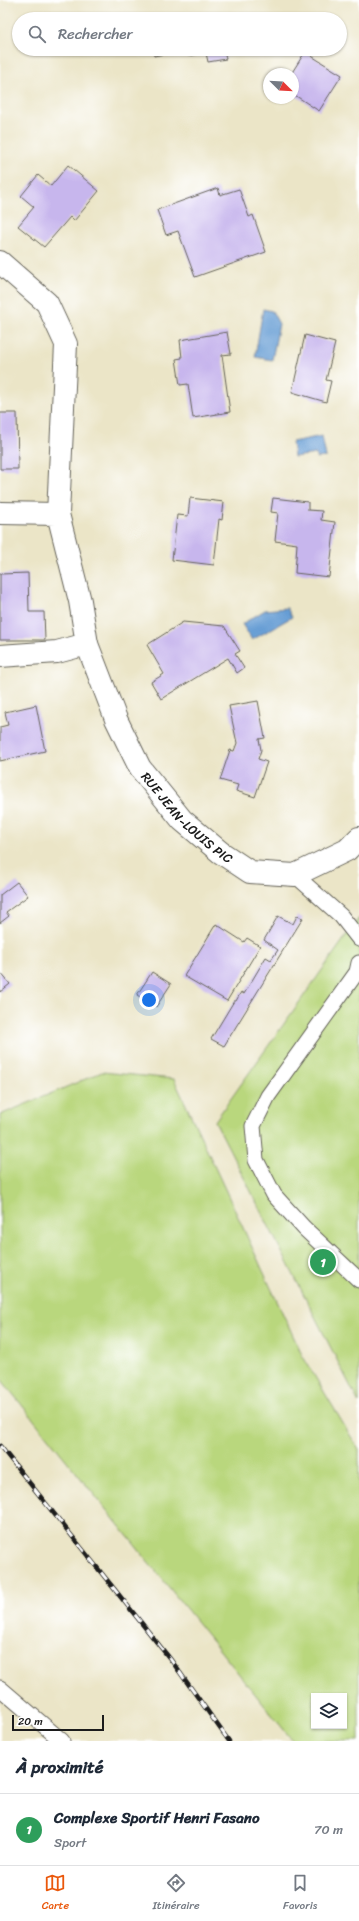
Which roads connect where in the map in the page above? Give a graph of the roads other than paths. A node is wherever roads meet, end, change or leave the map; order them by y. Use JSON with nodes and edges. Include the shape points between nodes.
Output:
{"nodes":[{"id":1,"x":0,"y":262,"type":"edge"},
{"id":2,"x":0,"y":513,"type":"edge"},
{"id":3,"x":58,"y":514,"type":"junction"},
{"id":4,"x":87,"y":644,"type":"junction"},
{"id":5,"x":0,"y":656,"type":"edge"},
{"id":6,"x":359,"y":838,"type":"edge"},
{"id":7,"x":295,"y":875,"type":"junction"},
{"id":8,"x":359,"y":939,"type":"edge"},
{"id":9,"x":359,"y":963,"type":"edge"},
{"id":10,"x":359,"y":1280,"type":"edge"},
{"id":11,"x":0,"y":1688,"type":"edge"},
{"id":12,"x":62,"y":1741,"type":"edge"}],
"edges":[{"from":1,"to":3,"type":"street","name":"RUE JEAN-LOUIS PIC","via":[[47,303],[66,344]]},
{"from":2,"to":3,"type":"street"},
{"from":3,"to":4,"type":"street","name":"RUE JEAN-LOUIS PIC","via":[[80,601]]},
{"from":4,"to":5,"type":"street","via":[[57,652]]},
{"from":4,"to":7,"type":"street","name":"RUE JEAN-LOUIS PIC","via":[[116,719],[140,768],[182,820],[220,852],[250,872]]},
{"from":6,"to":7,"type":"street","name":"RUE JEAN-LOUIS PIC","via":[[347,850]]},
{"from":7,"to":8,"type":"lane","via":[[341,916]]},
{"from":9,"to":10,"type":"lane","via":[[357,972],[268,1096],[253,1126],[256,1160],[274,1196]]},
{"from":11,"to":12,"type":"lane"}]}
